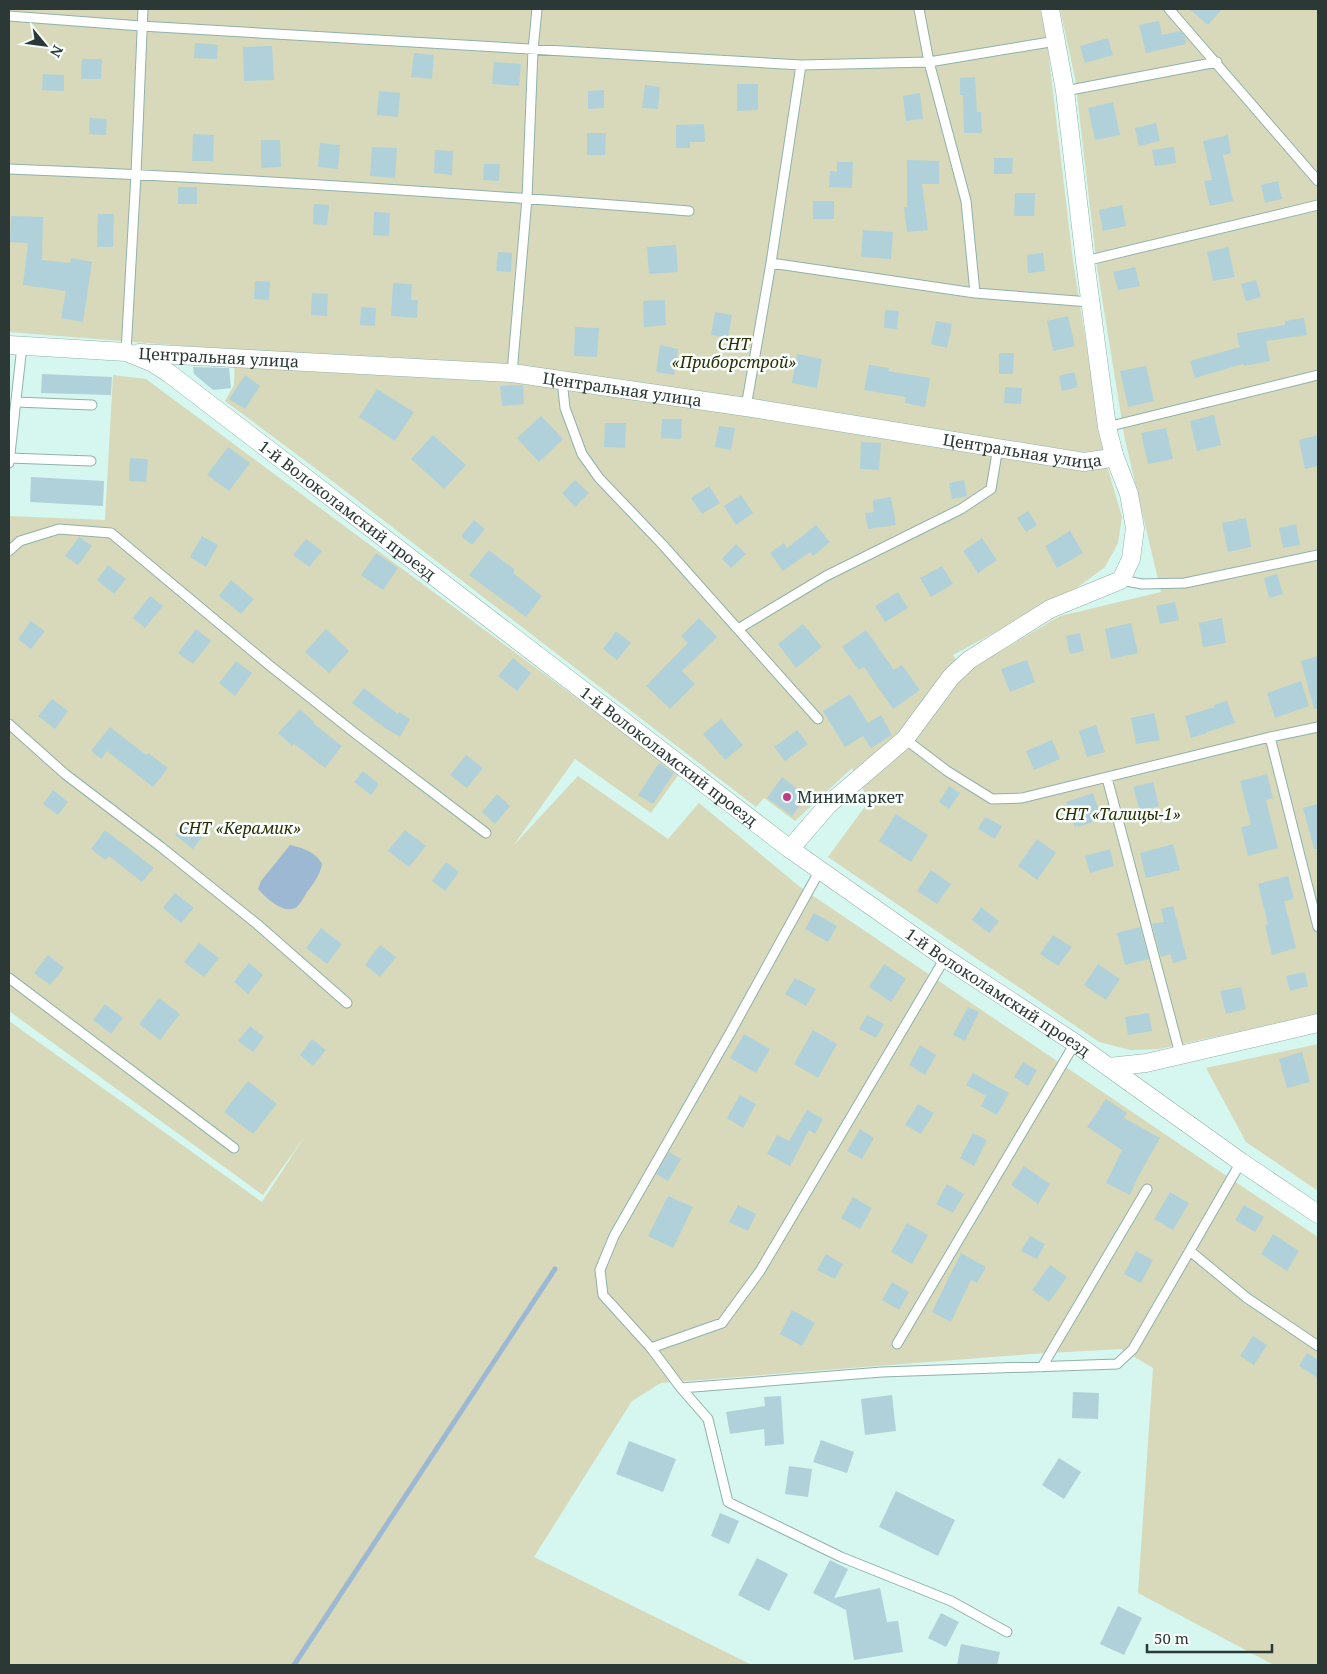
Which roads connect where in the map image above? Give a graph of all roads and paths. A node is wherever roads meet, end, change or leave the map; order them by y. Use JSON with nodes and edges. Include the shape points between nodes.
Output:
{"nodes":[{"id":1,"x":142,"y":9,"type":"edge"},
{"id":2,"x":537,"y":9,"type":"edge"},
{"id":3,"x":919,"y":9,"type":"edge"},
{"id":4,"x":1050,"y":9,"type":"edge"},
{"id":5,"x":1170,"y":9,"type":"edge"},
{"id":6,"x":9,"y":16,"type":"edge"},
{"id":7,"x":141,"y":26,"type":"junction"},
{"id":8,"x":1056,"y":41,"type":"junction"},
{"id":9,"x":533,"y":50,"type":"junction"},
{"id":10,"x":929,"y":62,"type":"junction"},
{"id":11,"x":1217,"y":62,"type":"junction"},
{"id":12,"x":801,"y":64,"type":"junction"},
{"id":13,"x":1065,"y":91,"type":"junction"},
{"id":14,"x":9,"y":169,"type":"edge"},
{"id":15,"x":136,"y":174,"type":"junction"},
{"id":16,"x":1318,"y":181,"type":"edge"},
{"id":17,"x":527,"y":198,"type":"junction"},
{"id":18,"x":1318,"y":205,"type":"edge"},
{"id":19,"x":689,"y":211,"type":"dead end"},
{"id":20,"x":1085,"y":261,"type":"junction"},
{"id":21,"x":771,"y":263,"type":"junction"},
{"id":22,"x":975,"y":293,"type":"junction"},
{"id":23,"x":1090,"y":302,"type":"junction"},
{"id":24,"x":15,"y":346,"type":"edge"},
{"id":25,"x":126,"y":352,"type":"junction"},
{"id":26,"x":512,"y":373,"type":"junction"},
{"id":27,"x":1318,"y":375,"type":"edge"},
{"id":28,"x":562,"y":380,"type":"junction"},
{"id":29,"x":16,"y":402,"type":"junction"},
{"id":30,"x":92,"y":405,"type":"dead end"},
{"id":31,"x":746,"y":408,"type":"junction"},
{"id":32,"x":1107,"y":427,"type":"junction"},
{"id":33,"x":998,"y":447,"type":"junction"},
{"id":34,"x":1114,"y":455,"type":"junction"},
{"id":35,"x":9,"y":458,"type":"edge"},
{"id":36,"x":91,"y":461,"type":"dead end"},
{"id":37,"x":9,"y":463,"type":"edge"},
{"id":38,"x":9,"y":551,"type":"edge"},
{"id":39,"x":1318,"y":554,"type":"edge"},
{"id":40,"x":1121,"y":580,"type":"junction"},
{"id":41,"x":738,"y":629,"type":"junction"},
{"id":42,"x":818,"y":719,"type":"dead end"},
{"id":43,"x":9,"y":724,"type":"edge"},
{"id":44,"x":1318,"y":727,"type":"edge"},
{"id":45,"x":1270,"y":737,"type":"junction"},
{"id":46,"x":905,"y":739,"type":"junction"},
{"id":47,"x":1107,"y":778,"type":"junction"},
{"id":48,"x":486,"y":833,"type":"dead end"},
{"id":49,"x":790,"y":848,"type":"junction"},
{"id":50,"x":820,"y":870,"type":"junction"},
{"id":51,"x":1318,"y":927,"type":"edge"},
{"id":52,"x":945,"y":958,"type":"junction"},
{"id":53,"x":9,"y":978,"type":"edge"},
{"id":54,"x":347,"y":1003,"type":"dead end"},
{"id":55,"x":1318,"y":1023,"type":"edge"},
{"id":56,"x":1075,"y":1043,"type":"junction"},
{"id":57,"x":1180,"y":1054,"type":"junction"},
{"id":58,"x":1109,"y":1067,"type":"junction"},
{"id":59,"x":234,"y":1148,"type":"dead end"},
{"id":60,"x":1241,"y":1162,"type":"junction"},
{"id":61,"x":1147,"y":1189,"type":"dead end"},
{"id":62,"x":1318,"y":1214,"type":"edge"},
{"id":63,"x":1190,"y":1251,"type":"junction"},
{"id":64,"x":897,"y":1344,"type":"dead end"},
{"id":65,"x":1318,"y":1346,"type":"edge"},
{"id":66,"x":651,"y":1348,"type":"junction"},
{"id":67,"x":1042,"y":1367,"type":"junction"},
{"id":68,"x":681,"y":1388,"type":"junction"},
{"id":69,"x":1007,"y":1632,"type":"dead end"}],
"edges":[{"from":1,"to":7,"type":"lane"},
{"from":2,"to":9,"type":"lane"},
{"from":3,"to":10,"type":"lane"},
{"from":4,"to":8,"type":"street"},
{"from":5,"to":11,"type":"lane"},
{"from":6,"to":7,"type":"lane"},
{"from":7,"to":9,"type":"lane"},
{"from":7,"to":15,"type":"lane"},
{"from":8,"to":10,"type":"lane"},
{"from":8,"to":13,"type":"street"},
{"from":9,"to":12,"type":"lane"},
{"from":9,"to":17,"type":"lane"},
{"from":10,"to":12,"type":"lane"},
{"from":10,"to":22,"type":"lane","via":[[966,201]]},
{"from":11,"to":13,"type":"lane"},
{"from":11,"to":16,"type":"lane"},
{"from":12,"to":21,"type":"lane"},
{"from":13,"to":20,"type":"street"},
{"from":14,"to":15,"type":"lane"},
{"from":15,"to":17,"type":"lane"},
{"from":15,"to":25,"type":"lane"},
{"from":17,"to":19,"type":"lane"},
{"from":17,"to":26,"type":"lane"},
{"from":18,"to":20,"type":"lane"},
{"from":20,"to":23,"type":"street"},
{"from":21,"to":22,"type":"lane"},
{"from":21,"to":31,"type":"lane"},
{"from":22,"to":23,"type":"lane"},
{"from":23,"to":32,"type":"street"},
{"from":24,"to":25,"type":"street","name":"1-й Волоколамский проезд"},
{"from":24,"to":29,"type":"lane"},
{"from":25,"to":26,"type":"street","name":"Центральная улица"},
{"from":25,"to":49,"type":"street","name":"1-й Волоколамский проезд","via":[[153,363],[184,384]]},
{"from":26,"to":28,"type":"street","name":"Центральная улица"},
{"from":27,"to":32,"type":"lane"},
{"from":28,"to":31,"type":"street","name":"Центральная улица"},
{"from":28,"to":41,"type":"lane","via":[[565,408],[582,454],[599,478]]},
{"from":29,"to":30,"type":"lane"},
{"from":29,"to":35,"type":"lane"},
{"from":31,"to":33,"type":"street","name":"Центральная улица"},
{"from":32,"to":34,"type":"street"},
{"from":33,"to":34,"type":"street","name":"Центральная улица","via":[[1084,462]]},
{"from":33,"to":41,"type":"lane","via":[[991,489],[961,509],[826,576]]},
{"from":34,"to":40,"type":"street","via":[[1128,494],[1135,528],[1132,559]]},
{"from":35,"to":36,"type":"lane"},
{"from":35,"to":37,"type":"lane"},
{"from":38,"to":48,"type":"lane","via":[[20,541],[59,529],[112,533],[276,670]]},
{"from":39,"to":40,"type":"lane","via":[[1185,583],[1142,584]]},
{"from":40,"to":46,"type":"street","via":[[1050,609],[968,660],[951,677]]},
{"from":41,"to":42,"type":"lane"},
{"from":43,"to":54,"type":"lane","via":[[65,774],[257,924]]},
{"from":44,"to":45,"type":"lane"},
{"from":45,"to":47,"type":"lane"},
{"from":45,"to":51,"type":"lane"},
{"from":46,"to":47,"type":"lane","via":[[992,799],[1022,798]]},
{"from":46,"to":49,"type":"street","via":[[828,805]]},
{"from":47,"to":57,"type":"lane"},
{"from":49,"to":50,"type":"street","name":"1-й Волоколамский проезд"},
{"from":50,"to":52,"type":"street","name":"1-й Волоколамский проезд"},
{"from":50,"to":66,"type":"lane","via":[[614,1236],[600,1270],[603,1296]]},
{"from":52,"to":56,"type":"street","name":"1-й Волоколамский проезд"},
{"from":52,"to":66,"type":"lane","via":[[760,1271],[722,1323]]},
{"from":53,"to":59,"type":"lane"},
{"from":55,"to":57,"type":"street"},
{"from":56,"to":58,"type":"street","name":"1-й Волоколамский проезд"},
{"from":56,"to":64,"type":"lane"},
{"from":57,"to":58,"type":"street","via":[[1146,1063]]},
{"from":58,"to":60,"type":"street","name":"1-й Волоколамский проезд"},
{"from":60,"to":62,"type":"street","name":"1-й Волоколамский проезд"},
{"from":60,"to":63,"type":"lane"},
{"from":61,"to":67,"type":"lane"},
{"from":63,"to":65,"type":"lane","via":[[1247,1298]]},
{"from":63,"to":67,"type":"lane","via":[[1133,1349],[1117,1364]]},
{"from":66,"to":68,"type":"lane"},
{"from":67,"to":68,"type":"lane","via":[[882,1372]]},
{"from":68,"to":69,"type":"lane","via":[[708,1419],[728,1502],[841,1557],[951,1601]]}]}
